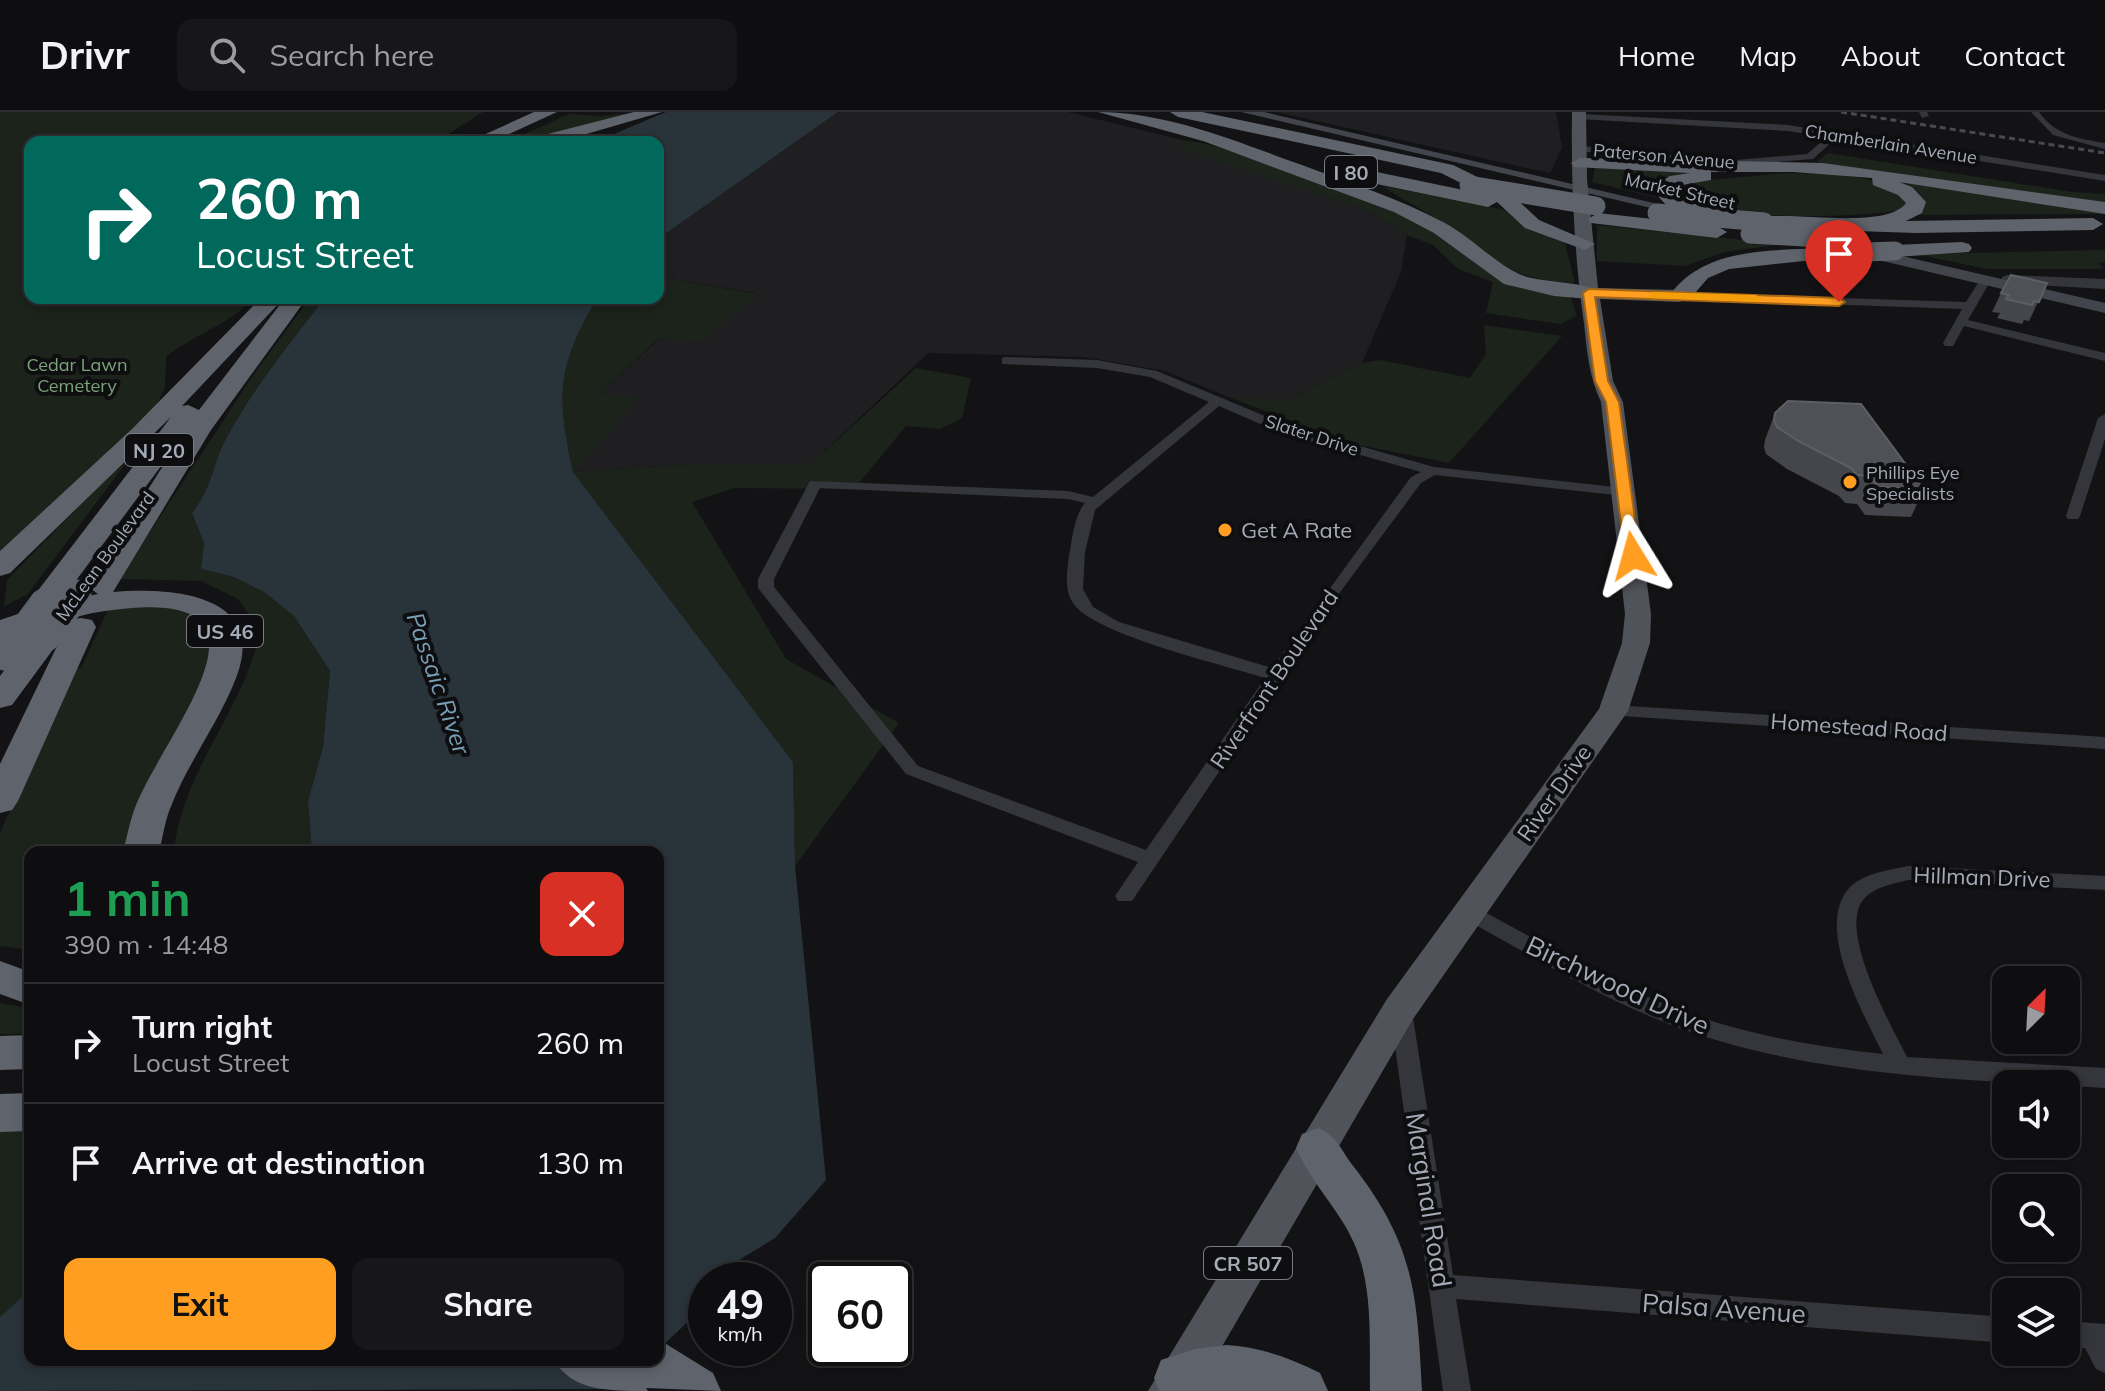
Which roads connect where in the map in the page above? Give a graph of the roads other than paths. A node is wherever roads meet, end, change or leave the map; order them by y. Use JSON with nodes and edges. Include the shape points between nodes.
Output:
{"nodes":[{"id":1,"x":503,"y":112,"type":"edge"},
{"id":2,"x":623,"y":112,"type":"edge"},
{"id":3,"x":654,"y":112,"type":"edge"},
{"id":4,"x":1106,"y":112,"type":"edge"},
{"id":5,"x":1247,"y":112,"type":"edge"},
{"id":6,"x":2035,"y":112,"type":"edge"},
{"id":7,"x":559,"y":113,"type":"edge"},
{"id":8,"x":1580,"y":115,"type":"edge"},
{"id":9,"x":1175,"y":118,"type":"edge"},
{"id":10,"x":1834,"y":135,"type":"junction"},
{"id":11,"x":465,"y":136,"type":"edge"},
{"id":12,"x":494,"y":136,"type":"edge"},
{"id":13,"x":507,"y":136,"type":"edge"},
{"id":14,"x":561,"y":136,"type":"edge"},
{"id":15,"x":1208,"y":137,"type":"junction"},
{"id":16,"x":2105,"y":146,"type":"edge"},
{"id":17,"x":1580,"y":156,"type":"junction"},
{"id":18,"x":2105,"y":178,"type":"edge"},
{"id":19,"x":1580,"y":189,"type":"junction"},
{"id":20,"x":2105,"y":208,"type":"edge"},
{"id":21,"x":1724,"y":221,"type":"junction"},
{"id":22,"x":1591,"y":224,"type":"junction"},
{"id":23,"x":2105,"y":224,"type":"edge"},
{"id":24,"x":1757,"y":228,"type":"junction"},
{"id":25,"x":1838,"y":239,"type":"junction"},
{"id":26,"x":2105,"y":239,"type":"edge"},
{"id":27,"x":1985,"y":280,"type":"junction"},
{"id":28,"x":2105,"y":284,"type":"edge"},
{"id":29,"x":2058,"y":289,"type":"junction"},
{"id":30,"x":1589,"y":293,"type":"junction"},
{"id":31,"x":1680,"y":296,"type":"junction"},
{"id":32,"x":269,"y":304,"type":"edge"},
{"id":33,"x":270,"y":304,"type":"edge"},
{"id":34,"x":292,"y":304,"type":"edge"},
{"id":35,"x":1967,"y":306,"type":"junction"},
{"id":36,"x":2105,"y":308,"type":"edge"},
{"id":37,"x":1961,"y":322,"type":"junction"},
{"id":38,"x":1949,"y":343,"type":"dead end"},
{"id":39,"x":2105,"y":357,"type":"edge"},
{"id":40,"x":1006,"y":361,"type":"dead end"},
{"id":41,"x":1219,"y":400,"type":"junction"},
{"id":42,"x":2105,"y":418,"type":"edge"},
{"id":43,"x":1433,"y":471,"type":"junction"},
{"id":44,"x":1624,"y":492,"type":"junction"},
{"id":45,"x":1096,"y":502,"type":"junction"},
{"id":46,"x":2073,"y":516,"type":"dead end"},
{"id":47,"x":0,"y":567,"type":"edge"},
{"id":48,"x":90,"y":590,"type":"junction"},
{"id":49,"x":2,"y":650,"type":"edge"},
{"id":50,"x":1275,"y":675,"type":"junction"},
{"id":51,"x":0,"y":698,"type":"edge"},
{"id":52,"x":1613,"y":711,"type":"junction"},
{"id":53,"x":2105,"y":743,"type":"edge"},
{"id":54,"x":0,"y":801,"type":"edge"},
{"id":55,"x":143,"y":846,"type":"edge"},
{"id":56,"x":1150,"y":859,"type":"junction"},
{"id":57,"x":2105,"y":883,"type":"edge"},
{"id":58,"x":1125,"y":896,"type":"dead end"},
{"id":59,"x":1470,"y":913,"type":"junction"},
{"id":60,"x":0,"y":977,"type":"edge"},
{"id":61,"x":0,"y":987,"type":"edge"},
{"id":62,"x":24,"y":988,"type":"edge"},
{"id":63,"x":24,"y":990,"type":"edge"},
{"id":64,"x":1400,"y":1009,"type":"junction"},
{"id":65,"x":24,"y":1052,"type":"edge"},
{"id":66,"x":0,"y":1053,"type":"edge"},
{"id":67,"x":1899,"y":1064,"type":"junction"},
{"id":68,"x":2105,"y":1078,"type":"edge"},
{"id":69,"x":24,"y":1112,"type":"edge"},
{"id":70,"x":0,"y":1113,"type":"edge"},
{"id":71,"x":1318,"y":1148,"type":"junction"},
{"id":72,"x":1443,"y":1286,"type":"junction"},
{"id":73,"x":1992,"y":1329,"type":"edge"},
{"id":74,"x":2080,"y":1338,"type":"edge"},
{"id":75,"x":2101,"y":1345,"type":"edge"},
{"id":76,"x":658,"y":1366,"type":"edge"},
{"id":77,"x":1175,"y":1384,"type":"edge"},
{"id":78,"x":695,"y":1391,"type":"edge"},
{"id":79,"x":1302,"y":1391,"type":"edge"},
{"id":80,"x":1396,"y":1391,"type":"edge"},
{"id":81,"x":1457,"y":1391,"type":"edge"}],
"edges":[{"from":1,"to":11,"type":"highway"},
{"from":2,"to":7,"type":"highway"},
{"from":3,"to":14,"type":"highway"},
{"from":4,"to":9,"type":"highway","number":"I 80"},
{"from":5,"to":19,"type":"main road","name":"Market Street"},
{"from":6,"to":16,"type":"street","via":[[2047,129],[2063,137]]},
{"from":7,"to":12,"type":"highway"},
{"from":7,"to":13,"type":"highway"},
{"from":8,"to":10,"type":"street","name":"Chamberlain Avenue","via":[[1774,126]]},
{"from":8,"to":17,"type":"main road","name":"River Drive","number":"CR 507"},
{"from":9,"to":15,"type":"highway","number":"I 80"},
{"from":9,"to":22,"type":"highway","number":"I 80","bridge":true,"via":[[1469,185]]},
{"from":9,"to":22,"type":"highway","via":[[1447,169],[1503,197],[1532,224]]},
{"from":10,"to":17,"type":"street","name":"Paterson Avenue","via":[[1817,154],[1788,161]]},
{"from":10,"to":18,"type":"street","name":"Chamberlain Avenue"},
{"from":15,"to":22,"type":"highway","number":"I 80"},
{"from":15,"to":30,"type":"highway","via":[[1412,213],[1512,279]]},
{"from":17,"to":19,"type":"main road","name":"River Drive","number":"CR 507"},
{"from":17,"to":20,"type":"highway","via":[[1641,168],[1838,169]]},
{"from":19,"to":21,"type":"main road","name":"Market Street"},
{"from":19,"to":22,"type":"main road","name":"River Drive","number":"CR 507"},
{"from":21,"to":25,"type":"highway","via":[[1669,200],[1664,188],[1677,180],[1707,176],[1819,172],[1882,182],[1916,202],[1907,214]]},
{"from":21,"to":27,"type":"main road","name":"Market Street"},
{"from":22,"to":24,"type":"highway","number":"I 80"},
{"from":22,"to":24,"type":"highway","number":"I 80","bridge":true,"via":[[1657,213]]},
{"from":22,"to":30,"type":"main road","name":"River Drive","number":"CR 507"},
{"from":23,"to":25,"type":"highway","number":"I 80"},
{"from":24,"to":25,"type":"highway","number":"I 80","bridge":true},
{"from":25,"to":26,"type":"highway","number":"I 80"},
{"from":25,"to":26,"type":"highway","bridge":true,"via":[[1895,251]]},
{"from":25,"to":31,"type":"highway","via":[[1725,263],[1701,274]]},
{"from":27,"to":29,"type":"main road","name":"Market Street"},
{"from":27,"to":35,"type":"street"},
{"from":28,"to":29,"type":"street"},
{"from":29,"to":36,"type":"main road","name":"Market Street"},
{"from":30,"to":31,"type":"main road"},
{"from":30,"to":44,"type":"main road","name":"River Drive","number":"CR 507"},
{"from":31,"to":35,"type":"street"},
{"from":32,"to":47,"type":"highway"},
{"from":33,"to":49,"type":"highway","name":"McLean Boulevard","number":"NJ 20","bridge":true,"via":[[44,603]]},
{"from":34,"to":48,"type":"highway","name":"McLean Boulevard","number":"NJ 20","via":[[201,426]]},
{"from":35,"to":37,"type":"street"},
{"from":37,"to":38,"type":"street"},
{"from":37,"to":39,"type":"street"},
{"from":40,"to":41,"type":"street","name":"Slater Drive","via":[[1128,368]]},
{"from":41,"to":43,"type":"street","name":"Slater Drive","via":[[1284,429]]},
{"from":41,"to":45,"type":"street"},
{"from":42,"to":46,"type":"street"},
{"from":43,"to":44,"type":"street","name":"Slater Drive"},
{"from":43,"to":50,"type":"street","name":"Riverfront Boulevard","via":[[1416,480]]},
{"from":44,"to":52,"type":"main road","name":"River Drive","number":"CR 507","via":[[1638,614],[1636,643]]},
{"from":45,"to":50,"type":"street","via":[[1081,525],[1075,591],[1088,611],[1113,625]]},
{"from":45,"to":56,"type":"street","via":[[1068,495],[815,484],[766,588],[912,770]]},
{"from":48,"to":51,"type":"highway","name":"McLean Boulevard","number":"NJ 20","bridge":true},
{"from":48,"to":54,"type":"highway","via":[[81,627]]},
{"from":49,"to":55,"type":"highway","number":"US 46","via":[[68,606],[121,598],[152,597],[203,609],[225,629],[228,655],[221,676],[153,806]]},
{"from":50,"to":56,"type":"street","name":"Riverfront Boulevard"},
{"from":52,"to":53,"type":"street","name":"Homestead Road"},
{"from":52,"to":59,"type":"main road","name":"River Drive","number":"CR 507"},
{"from":56,"to":58,"type":"street","name":"Riverfront Boulevard"},
{"from":57,"to":67,"type":"street","name":"Hillman Drive","via":[[1908,873],[1877,881],[1854,895],[1845,920],[1848,948]]},
{"from":59,"to":64,"type":"main road","name":"River Drive","number":"CR 507"},
{"from":59,"to":67,"type":"street","name":"Birchwood Drive","via":[[1650,1006],[1710,1030],[1774,1047]]},
{"from":60,"to":62,"type":"highway"},
{"from":61,"to":63,"type":"highway"},
{"from":64,"to":71,"type":"main road","name":"River Drive","number":"CR 507"},
{"from":64,"to":72,"type":"street","name":"Marginal Road"},
{"from":65,"to":66,"type":"highway"},
{"from":67,"to":68,"type":"street","name":"Birchwood Drive"},
{"from":69,"to":70,"type":"highway"},
{"from":71,"to":77,"type":"main road","name":"River Drive","number":"CR 507"},
{"from":71,"to":80,"type":"highway","via":[[1326,1169],[1363,1214],[1380,1247],[1390,1285]]},
{"from":72,"to":73,"type":"street","name":"Palsa Avenue"},
{"from":72,"to":81,"type":"street","name":"Marginal Road"},
{"from":74,"to":75,"type":"street"},
{"from":76,"to":78,"type":"highway"},
{"from":77,"to":79,"type":"highway","via":[[1211,1369],[1241,1370]]}]}
